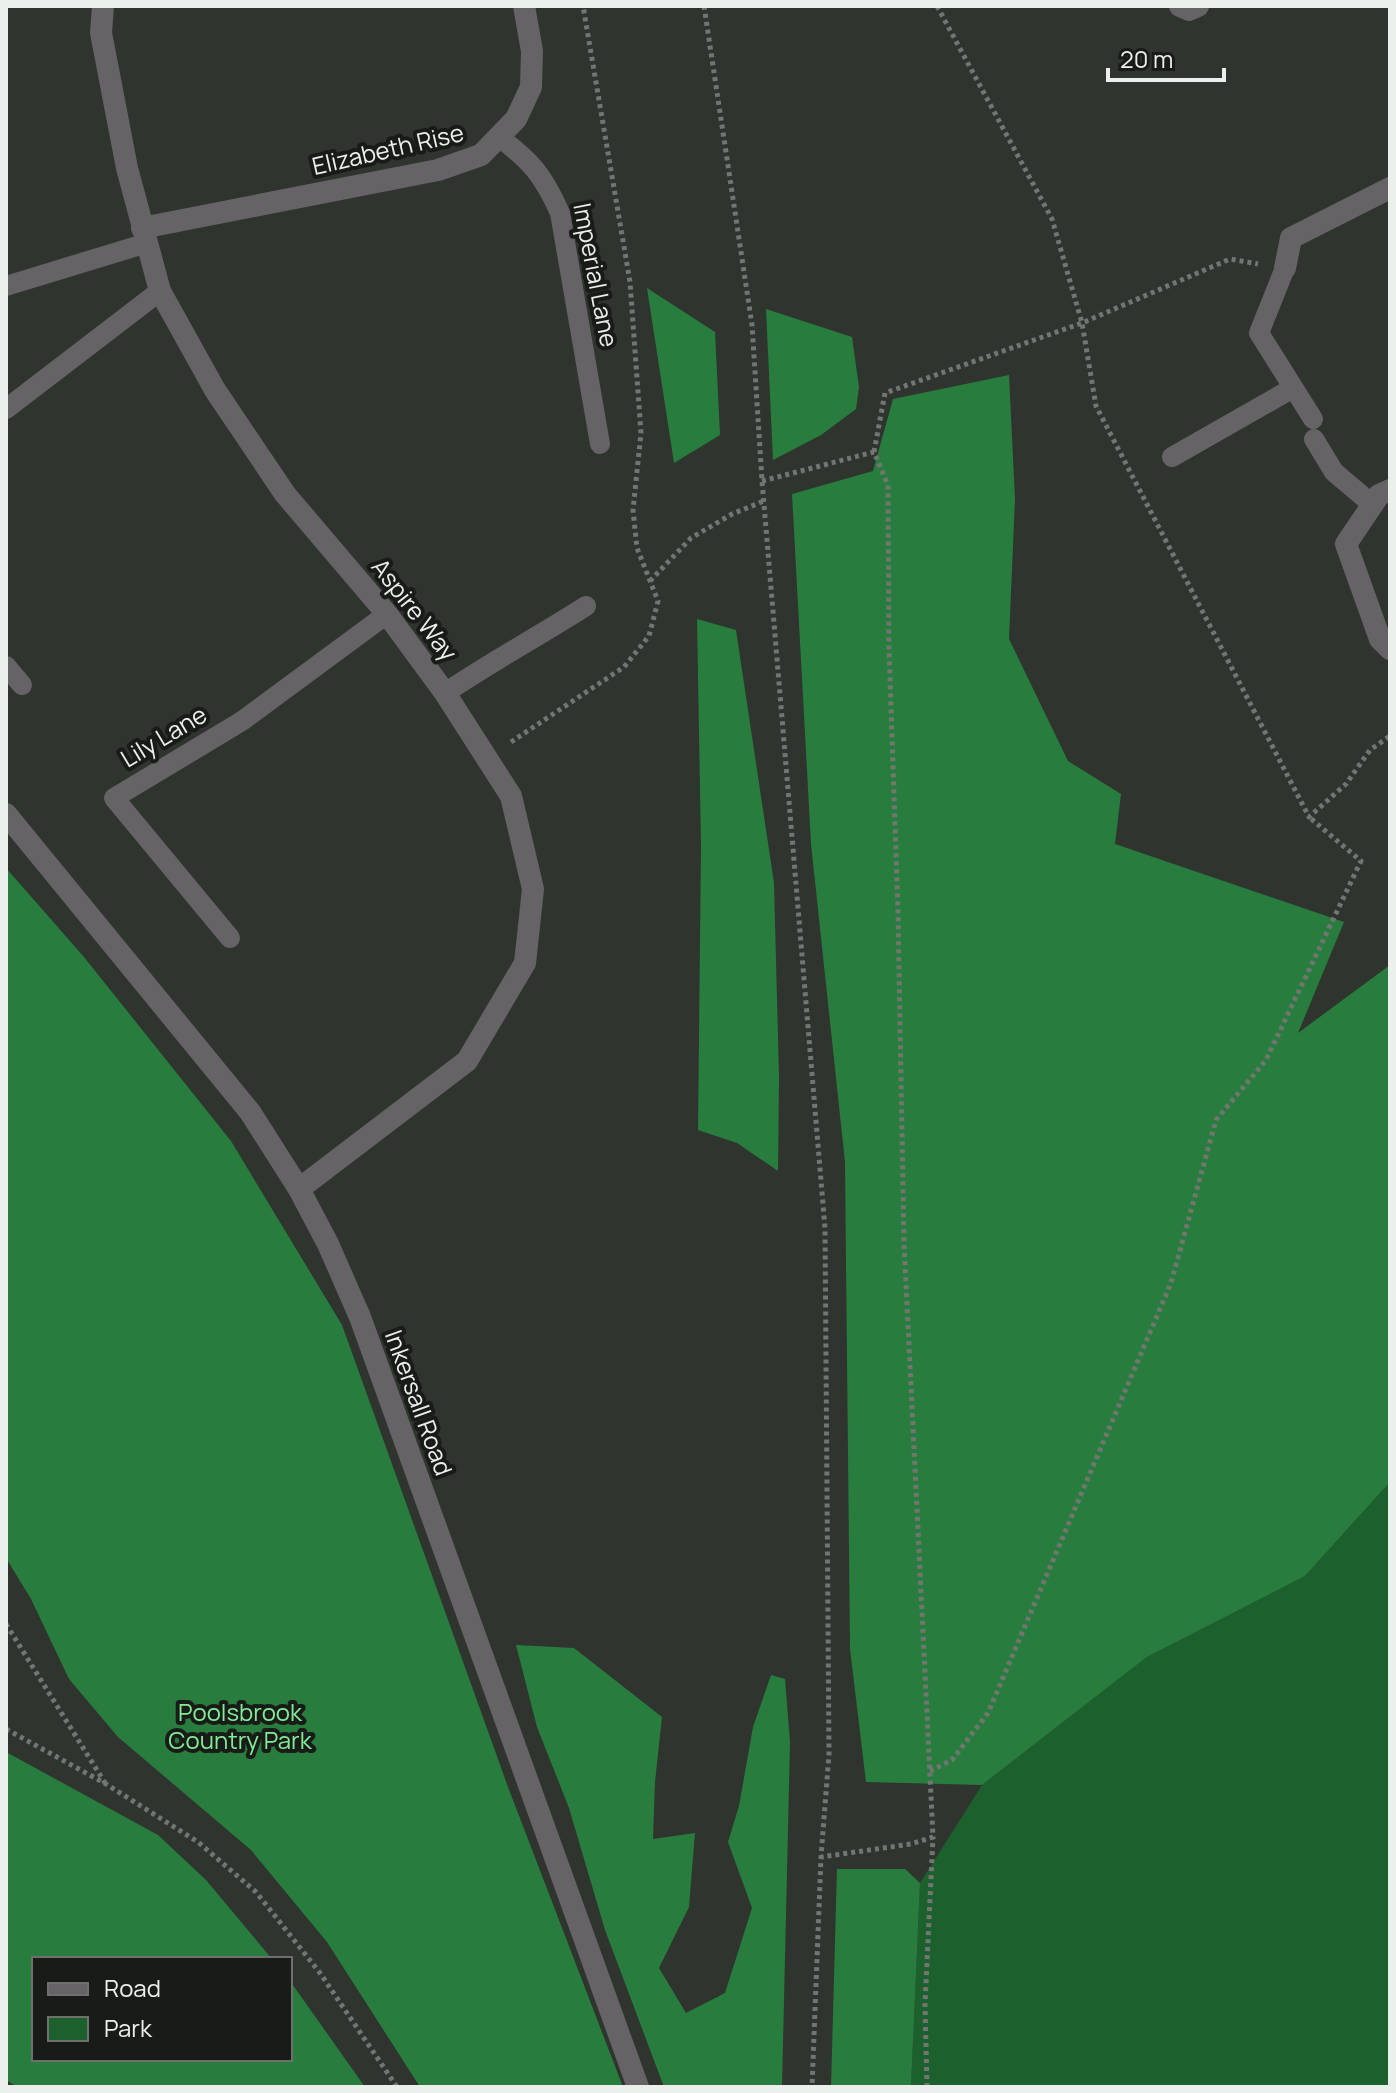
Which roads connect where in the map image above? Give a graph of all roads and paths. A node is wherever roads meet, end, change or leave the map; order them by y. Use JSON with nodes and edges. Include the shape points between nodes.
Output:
{"nodes":[{"id":1,"x":103,"y":6,"type":"edge"},
{"id":2,"x":524,"y":6,"type":"edge"},
{"id":3,"x":704,"y":6,"type":"edge"},
{"id":4,"x":937,"y":6,"type":"edge"},
{"id":5,"x":1180,"y":6,"type":"edge"},
{"id":6,"x":1198,"y":6,"type":"edge"},
{"id":7,"x":499,"y":137,"type":"junction"},
{"id":8,"x":1390,"y":188,"type":"edge"},
{"id":9,"x":145,"y":235,"type":"junction"},
{"id":10,"x":1285,"y":268,"type":"junction"},
{"id":11,"x":6,"y":286,"type":"edge"},
{"id":12,"x":160,"y":291,"type":"junction"},
{"id":13,"x":1082,"y":323,"type":"junction"},
{"id":14,"x":1293,"y":388,"type":"junction"},
{"id":15,"x":6,"y":409,"type":"edge"},
{"id":16,"x":600,"y":444,"type":"dead end"},
{"id":17,"x":874,"y":452,"type":"junction"},
{"id":18,"x":1172,"y":457,"type":"dead end"},
{"id":19,"x":762,"y":481,"type":"junction"},
{"id":20,"x":1390,"y":490,"type":"edge"},
{"id":21,"x":764,"y":501,"type":"junction"},
{"id":22,"x":1373,"y":505,"type":"junction"},
{"id":23,"x":650,"y":581,"type":"dead end"},
{"id":24,"x":586,"y":606,"type":"dead end"},
{"id":25,"x":387,"y":614,"type":"junction"},
{"id":26,"x":1390,"y":649,"type":"edge"},
{"id":27,"x":6,"y":666,"type":"edge"},
{"id":28,"x":22,"y":685,"type":"dead end"},
{"id":29,"x":445,"y":693,"type":"junction"},
{"id":30,"x":1390,"y":736,"type":"edge"},
{"id":31,"x":6,"y":814,"type":"edge"},
{"id":32,"x":1309,"y":817,"type":"junction"},
{"id":33,"x":230,"y":938,"type":"dead end"},
{"id":34,"x":299,"y":1189,"type":"junction"},
{"id":35,"x":6,"y":1624,"type":"edge"},
{"id":36,"x":6,"y":1729,"type":"edge"},
{"id":37,"x":930,"y":1771,"type":"junction"},
{"id":38,"x":106,"y":1784,"type":"junction"},
{"id":39,"x":933,"y":1837,"type":"junction"},
{"id":40,"x":821,"y":1857,"type":"junction"},
{"id":41,"x":397,"y":2087,"type":"edge"},
{"id":42,"x":638,"y":2087,"type":"edge"},
{"id":43,"x":812,"y":2087,"type":"edge"},
{"id":44,"x":927,"y":2087,"type":"edge"}],
"edges":[{"from":1,"to":9,"type":"street","name":"Aspire Way","via":[[101,33]]},
{"from":2,"to":7,"type":"street","name":"Elizabeth Rise","via":[[532,51],[531,87],[516,119]]},
{"from":3,"to":19,"type":"path","via":[[752,325]]},
{"from":4,"to":13,"type":"path","via":[[1052,219]]},
{"from":5,"to":6,"type":"street"},
{"from":7,"to":9,"type":"street","name":"Elizabeth Rise","via":[[481,155],[438,170]]},
{"from":7,"to":16,"type":"lane","name":"Imperial Lane","via":[[546,181],[560,213]]},
{"from":8,"to":10,"type":"street","via":[[1291,238]]},
{"from":9,"to":11,"type":"lane"},
{"from":9,"to":12,"type":"street","name":"Aspire Way"},
{"from":10,"to":13,"type":"path","via":[[1230,259]]},
{"from":10,"to":14,"type":"lane","via":[[1259,333]]},
{"from":12,"to":15,"type":"lane"},
{"from":12,"to":25,"type":"street","name":"Aspire Way","via":[[215,390],[285,494]]},
{"from":13,"to":17,"type":"path","via":[[885,393]]},
{"from":13,"to":32,"type":"path","via":[[1096,406]]},
{"from":14,"to":18,"type":"lane"},
{"from":14,"to":22,"type":"lane","via":[[1334,472]]},
{"from":17,"to":19,"type":"path"},
{"from":17,"to":37,"type":"path","via":[[888,485],[904,1243]]},
{"from":19,"to":21,"type":"path"},
{"from":20,"to":22,"type":"street"},
{"from":21,"to":23,"type":"path","via":[[691,538]]},
{"from":21,"to":40,"type":"path","via":[[825,1228],[829,1754]]},
{"from":22,"to":26,"type":"street","via":[[1346,544],[1380,639]]},
{"from":24,"to":29,"type":"lane"},
{"from":25,"to":29,"type":"street","name":"Aspire Way"},
{"from":25,"to":33,"type":"lane","name":"Lily Lane","via":[[242,721],[114,798]]},
{"from":27,"to":28,"type":"lane"},
{"from":29,"to":34,"type":"street","name":"Aspire Way","via":[[511,796],[533,889],[525,963],[467,1061]]},
{"from":30,"to":32,"type":"path","via":[[1370,750],[1346,784]]},
{"from":31,"to":34,"type":"street","name":"Inkersall Road","via":[[250,1112]]},
{"from":32,"to":37,"type":"path","via":[[1361,861],[1266,1060],[1216,1120],[1171,1283],[988,1713],[952,1760]]},
{"from":34,"to":42,"type":"street","name":"Inkersall Road","via":[[360,1317]]},
{"from":35,"to":38,"type":"path"},
{"from":36,"to":38,"type":"path"},
{"from":37,"to":39,"type":"path"},
{"from":38,"to":41,"type":"path","via":[[198,1842],[256,1892],[320,1973]]},
{"from":39,"to":40,"type":"path"},
{"from":39,"to":44,"type":"path"},
{"from":40,"to":43,"type":"path"}]}
